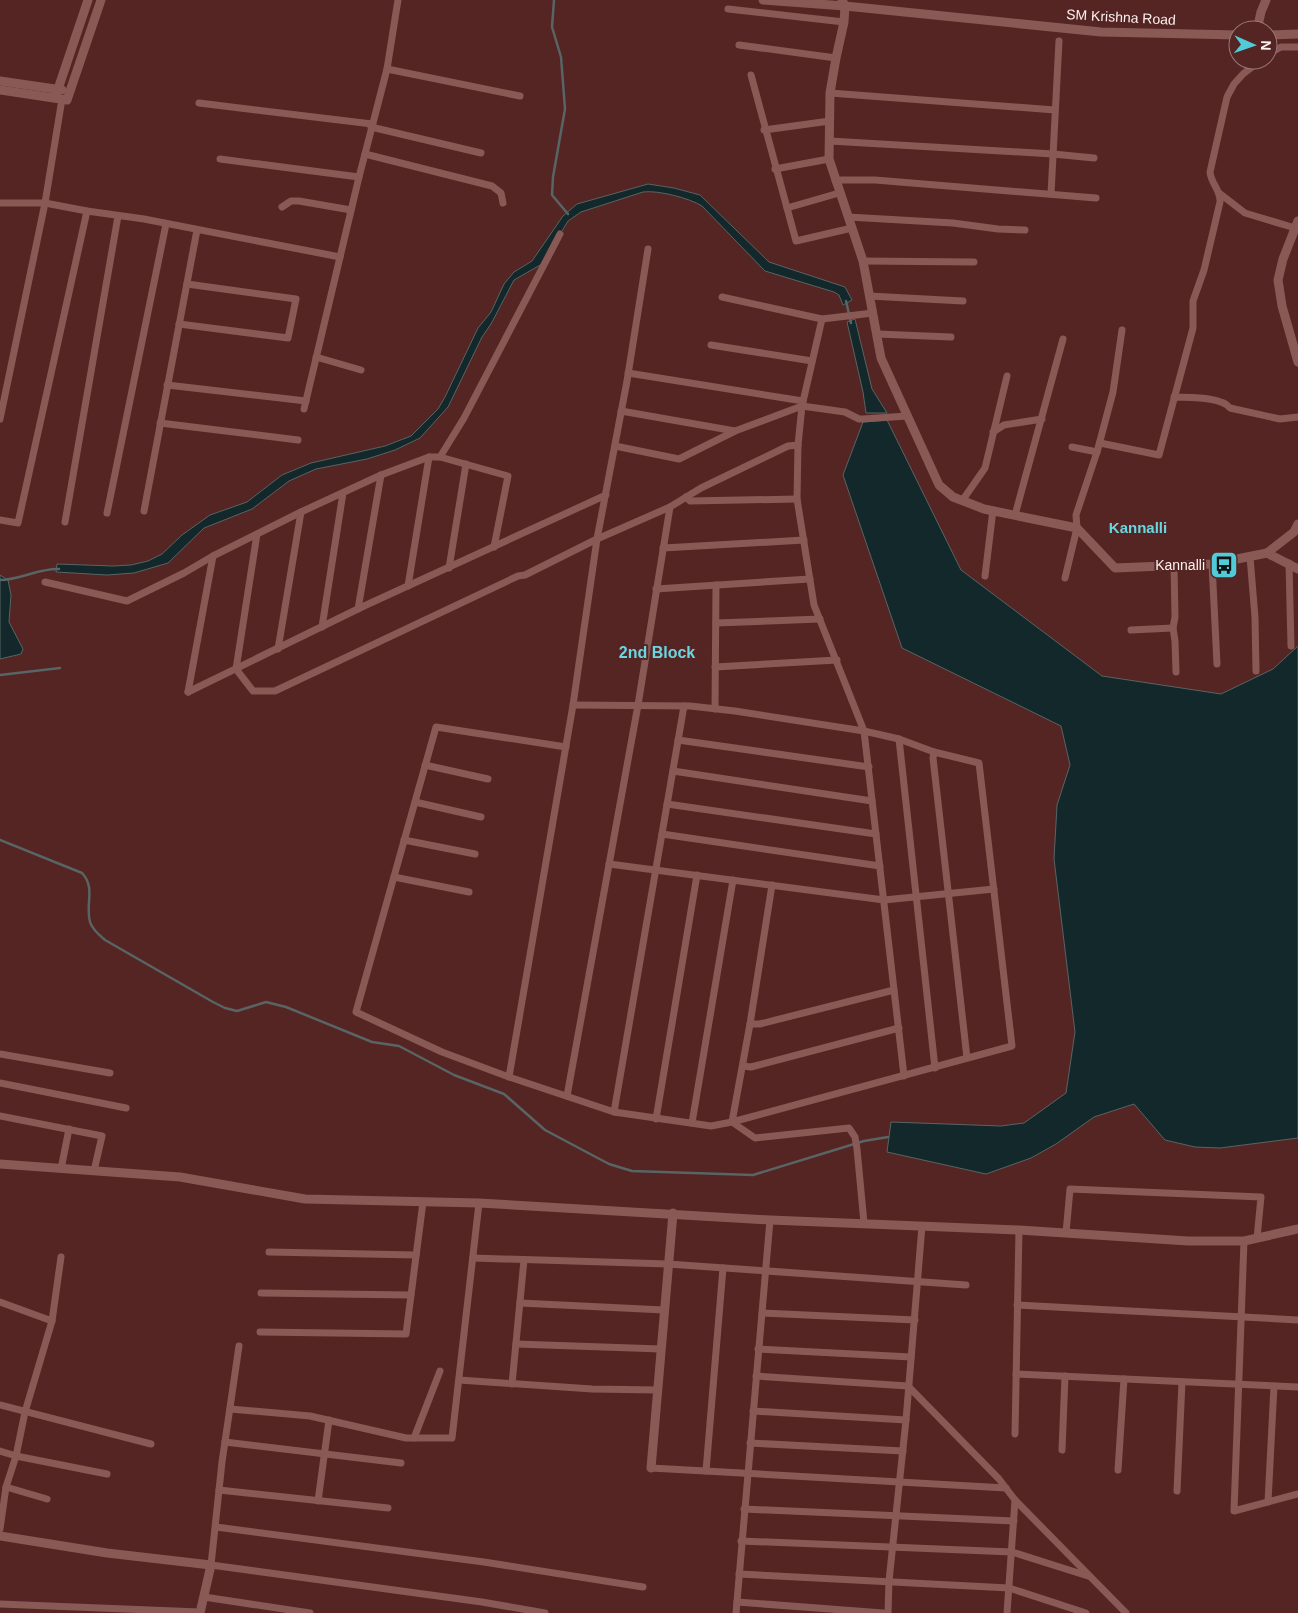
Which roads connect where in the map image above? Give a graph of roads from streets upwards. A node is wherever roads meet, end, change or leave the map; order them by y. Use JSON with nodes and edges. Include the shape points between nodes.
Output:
{"nodes":[{"id":1,"x":88,"y":0,"type":"edge"},
{"id":2,"x":101,"y":0,"type":"edge"},
{"id":3,"x":398,"y":0,"type":"edge"},
{"id":4,"x":763,"y":0,"type":"edge"},
{"id":5,"x":1266,"y":0,"type":"edge"},
{"id":6,"x":843,"y":3,"type":"edge"},
{"id":7,"x":728,"y":9,"type":"dead end"},
{"id":8,"x":1259,"y":20,"type":"edge"},
{"id":9,"x":844,"y":22,"type":"junction"},
{"id":10,"x":1298,"y":34,"type":"edge"},
{"id":11,"x":1228,"y":35,"type":"edge"},
{"id":12,"x":1278,"y":35,"type":"edge"},
{"id":13,"x":1059,"y":41,"type":"dead end"},
{"id":14,"x":739,"y":45,"type":"dead end"},
{"id":15,"x":1298,"y":47,"type":"edge"},
{"id":16,"x":1278,"y":49,"type":"edge"},
{"id":17,"x":836,"y":58,"type":"junction"},
{"id":18,"x":387,"y":69,"type":"junction"},
{"id":19,"x":1248,"y":70,"type":"edge"},
{"id":20,"x":751,"y":75,"type":"dead end"},
{"id":21,"x":0,"y":81,"type":"edge"},
{"id":22,"x":0,"y":90,"type":"edge"},
{"id":23,"x":830,"y":93,"type":"junction"},
{"id":24,"x":58,"y":96,"type":"junction"},
{"id":25,"x":520,"y":96,"type":"dead end"},
{"id":26,"x":199,"y":103,"type":"dead end"},
{"id":27,"x":1055,"y":110,"type":"junction"},
{"id":28,"x":830,"y":121,"type":"junction"},
{"id":29,"x":372,"y":126,"type":"junction"},
{"id":30,"x":764,"y":130,"type":"junction"},
{"id":31,"x":830,"y":141,"type":"junction"},
{"id":32,"x":481,"y":153,"type":"dead end"},
{"id":33,"x":365,"y":154,"type":"junction"},
{"id":34,"x":1053,"y":154,"type":"junction"},
{"id":35,"x":1094,"y":158,"type":"dead end"},
{"id":36,"x":220,"y":159,"type":"dead end"},
{"id":37,"x":830,"y":159,"type":"junction"},
{"id":38,"x":775,"y":169,"type":"junction"},
{"id":39,"x":359,"y":177,"type":"junction"},
{"id":40,"x":835,"y":180,"type":"junction"},
{"id":41,"x":840,"y":193,"type":"junction"},
{"id":42,"x":1219,"y":193,"type":"junction"},
{"id":43,"x":1051,"y":194,"type":"junction"},
{"id":44,"x":1096,"y":198,"type":"dead end"},
{"id":45,"x":0,"y":203,"type":"edge"},
{"id":46,"x":45,"y":203,"type":"junction"},
{"id":47,"x":503,"y":204,"type":"dead end"},
{"id":48,"x":282,"y":207,"type":"dead end"},
{"id":49,"x":786,"y":208,"type":"junction"},
{"id":50,"x":351,"y":210,"type":"junction"},
{"id":51,"x":87,"y":211,"type":"junction"},
{"id":52,"x":118,"y":216,"type":"junction"},
{"id":53,"x":848,"y":217,"type":"junction"},
{"id":54,"x":166,"y":224,"type":"junction"},
{"id":55,"x":1297,"y":225,"type":"edge"},
{"id":56,"x":852,"y":228,"type":"junction"},
{"id":57,"x":197,"y":230,"type":"junction"},
{"id":58,"x":1026,"y":230,"type":"dead end"},
{"id":59,"x":560,"y":234,"type":"dead end"},
{"id":60,"x":648,"y":249,"type":"dead end"},
{"id":61,"x":340,"y":257,"type":"junction"},
{"id":62,"x":863,"y":261,"type":"junction"},
{"id":63,"x":974,"y":262,"type":"dead end"},
{"id":64,"x":186,"y":284,"type":"junction"},
{"id":65,"x":869,"y":296,"type":"junction"},
{"id":66,"x":722,"y":297,"type":"dead end"},
{"id":67,"x":963,"y":301,"type":"dead end"},
{"id":68,"x":873,"y":313,"type":"junction"},
{"id":69,"x":822,"y":319,"type":"junction"},
{"id":70,"x":179,"y":324,"type":"junction"},
{"id":71,"x":1122,"y":330,"type":"dead end"},
{"id":72,"x":877,"y":334,"type":"junction"},
{"id":73,"x":951,"y":337,"type":"dead end"},
{"id":74,"x":1063,"y":339,"type":"dead end"},
{"id":75,"x":711,"y":346,"type":"dead end"},
{"id":76,"x":316,"y":357,"type":"junction"},
{"id":77,"x":812,"y":361,"type":"junction"},
{"id":78,"x":1298,"y":362,"type":"edge"},
{"id":79,"x":360,"y":370,"type":"dead end"},
{"id":80,"x":628,"y":372,"type":"junction"},
{"id":81,"x":1007,"y":376,"type":"dead end"},
{"id":82,"x":167,"y":385,"type":"junction"},
{"id":83,"x":1174,"y":397,"type":"junction"},
{"id":84,"x":803,"y":403,"type":"junction"},
{"id":85,"x":621,"y":410,"type":"junction"},
{"id":86,"x":907,"y":416,"type":"junction"},
{"id":87,"x":1298,"y":417,"type":"edge"},
{"id":88,"x":0,"y":419,"type":"edge"},
{"id":89,"x":1042,"y":419,"type":"junction"},
{"id":90,"x":160,"y":423,"type":"junction"},
{"id":91,"x":735,"y":432,"type":"junction"},
{"id":92,"x":993,"y":432,"type":"junction"},
{"id":93,"x":298,"y":440,"type":"dead end"},
{"id":94,"x":1100,"y":443,"type":"junction"},
{"id":95,"x":798,"y":445,"type":"junction"},
{"id":96,"x":615,"y":446,"type":"junction"},
{"id":97,"x":1072,"y":447,"type":"dead end"},
{"id":98,"x":1097,"y":452,"type":"junction"},
{"id":99,"x":429,"y":457,"type":"junction"},
{"id":100,"x":440,"y":457,"type":"junction"},
{"id":101,"x":466,"y":464,"type":"junction"},
{"id":102,"x":381,"y":475,"type":"junction"},
{"id":103,"x":343,"y":493,"type":"junction"},
{"id":104,"x":606,"y":495,"type":"junction"},
{"id":105,"x":686,"y":497,"type":"junction"},
{"id":106,"x":797,"y":499,"type":"junction"},
{"id":107,"x":962,"y":501,"type":"junction"},
{"id":108,"x":670,"y":507,"type":"junction"},
{"id":109,"x":993,"y":510,"type":"junction"},
{"id":110,"x":144,"y":511,"type":"dead end"},
{"id":111,"x":301,"y":512,"type":"junction"},
{"id":112,"x":107,"y":513,"type":"dead end"},
{"id":113,"x":1015,"y":515,"type":"junction"},
{"id":114,"x":0,"y":520,"type":"edge"},
{"id":115,"x":65,"y":522,"type":"dead end"},
{"id":116,"x":1298,"y":524,"type":"edge"},
{"id":117,"x":1077,"y":528,"type":"junction"},
{"id":118,"x":257,"y":534,"type":"junction"},
{"id":119,"x":597,"y":539,"type":"junction"},
{"id":120,"x":804,"y":540,"type":"junction"},
{"id":121,"x":494,"y":547,"type":"junction"},
{"id":122,"x":663,"y":548,"type":"junction"},
{"id":123,"x":1267,"y":553,"type":"junction"},
{"id":124,"x":213,"y":556,"type":"junction"},
{"id":125,"x":1250,"y":557,"type":"junction"},
{"id":126,"x":1289,"y":563,"type":"junction"},
{"id":127,"x":1212,"y":564,"type":"junction"},
{"id":128,"x":1174,"y":566,"type":"junction"},
{"id":129,"x":449,"y":568,"type":"junction"},
{"id":130,"x":1298,"y":569,"type":"edge"},
{"id":131,"x":985,"y":576,"type":"dead end"},
{"id":132,"x":1065,"y":578,"type":"dead end"},
{"id":133,"x":810,"y":579,"type":"junction"},
{"id":134,"x":44,"y":582,"type":"dead end"},
{"id":135,"x":716,"y":585,"type":"junction"},
{"id":136,"x":408,"y":586,"type":"junction"},
{"id":137,"x":656,"y":589,"type":"junction"},
{"id":138,"x":358,"y":609,"type":"junction"},
{"id":139,"x":820,"y":618,"type":"junction"},
{"id":140,"x":716,"y":623,"type":"junction"},
{"id":141,"x":322,"y":627,"type":"junction"},
{"id":142,"x":1173,"y":628,"type":"junction"},
{"id":143,"x":1131,"y":630,"type":"dead end"},
{"id":144,"x":1291,"y":646,"type":"dead end"},
{"id":145,"x":278,"y":648,"type":"junction"},
{"id":146,"x":837,"y":660,"type":"junction"},
{"id":147,"x":1217,"y":664,"type":"dead end"},
{"id":148,"x":715,"y":667,"type":"junction"},
{"id":149,"x":236,"y":669,"type":"junction"},
{"id":150,"x":1256,"y":671,"type":"dead end"},
{"id":151,"x":1176,"y":672,"type":"dead end"},
{"id":152,"x":638,"y":704,"type":"junction"},
{"id":153,"x":573,"y":705,"type":"junction"},
{"id":154,"x":684,"y":706,"type":"junction"},
{"id":155,"x":715,"y":709,"type":"junction"},
{"id":156,"x":864,"y":730,"type":"junction"},
{"id":157,"x":899,"y":739,"type":"junction"},
{"id":158,"x":678,"y":740,"type":"junction"},
{"id":159,"x":566,"y":747,"type":"junction"},
{"id":160,"x":934,"y":752,"type":"junction"},
{"id":161,"x":426,"y":765,"type":"junction"},
{"id":162,"x":869,"y":767,"type":"junction"},
{"id":163,"x":673,"y":771,"type":"junction"},
{"id":164,"x":488,"y":779,"type":"dead end"},
{"id":165,"x":872,"y":801,"type":"junction"},
{"id":166,"x":415,"y":802,"type":"junction"},
{"id":167,"x":667,"y":804,"type":"junction"},
{"id":168,"x":481,"y":817,"type":"dead end"},
{"id":169,"x":662,"y":834,"type":"junction"},
{"id":170,"x":876,"y":834,"type":"junction"},
{"id":171,"x":404,"y":840,"type":"junction"},
{"id":172,"x":475,"y":854,"type":"dead end"},
{"id":173,"x":609,"y":864,"type":"junction"},
{"id":174,"x":880,"y":866,"type":"junction"},
{"id":175,"x":656,"y":870,"type":"junction"},
{"id":176,"x":698,"y":875,"type":"junction"},
{"id":177,"x":394,"y":877,"type":"junction"},
{"id":178,"x":733,"y":880,"type":"junction"},
{"id":179,"x":772,"y":885,"type":"junction"},
{"id":180,"x":994,"y":889,"type":"junction"},
{"id":181,"x":469,"y":892,"type":"dead end"},
{"id":182,"x":947,"y":894,"type":"junction"},
{"id":183,"x":917,"y":897,"type":"junction"},
{"id":184,"x":884,"y":900,"type":"junction"},
{"id":185,"x":894,"y":990,"type":"junction"},
{"id":186,"x":750,"y":1024,"type":"junction"},
{"id":187,"x":898,"y":1028,"type":"junction"},
{"id":188,"x":0,"y":1054,"type":"edge"},
{"id":189,"x":967,"y":1058,"type":"junction"},
{"id":190,"x":743,"y":1066,"type":"junction"},
{"id":191,"x":935,"y":1068,"type":"junction"},
{"id":192,"x":110,"y":1073,"type":"dead end"},
{"id":193,"x":904,"y":1076,"type":"junction"},
{"id":194,"x":509,"y":1078,"type":"junction"},
{"id":195,"x":0,"y":1083,"type":"edge"},
{"id":196,"x":567,"y":1096,"type":"junction"},
{"id":197,"x":126,"y":1108,"type":"dead end"},
{"id":198,"x":614,"y":1112,"type":"junction"},
{"id":199,"x":0,"y":1116,"type":"edge"},
{"id":200,"x":656,"y":1119,"type":"junction"},
{"id":201,"x":732,"y":1122,"type":"junction"},
{"id":202,"x":692,"y":1123,"type":"junction"},
{"id":203,"x":69,"y":1129,"type":"junction"},
{"id":204,"x":0,"y":1164,"type":"edge"},
{"id":205,"x":62,"y":1168,"type":"junction"},
{"id":206,"x":94,"y":1171,"type":"junction"},
{"id":207,"x":422,"y":1202,"type":"junction"},
{"id":208,"x":479,"y":1203,"type":"junction"},
{"id":209,"x":672,"y":1213,"type":"junction"},
{"id":210,"x":770,"y":1220,"type":"junction"},
{"id":211,"x":864,"y":1224,"type":"junction"},
{"id":212,"x":922,"y":1226,"type":"junction"},
{"id":213,"x":1298,"y":1229,"type":"edge"},
{"id":214,"x":1019,"y":1230,"type":"junction"},
{"id":215,"x":1066,"y":1233,"type":"junction"},
{"id":216,"x":1257,"y":1238,"type":"junction"},
{"id":217,"x":1244,"y":1241,"type":"junction"},
{"id":218,"x":269,"y":1252,"type":"dead end"},
{"id":219,"x":416,"y":1255,"type":"junction"},
{"id":220,"x":61,"y":1257,"type":"dead end"},
{"id":221,"x":473,"y":1258,"type":"junction"},
{"id":222,"x":524,"y":1260,"type":"junction"},
{"id":223,"x":668,"y":1264,"type":"junction"},
{"id":224,"x":723,"y":1268,"type":"junction"},
{"id":225,"x":765,"y":1271,"type":"junction"},
{"id":226,"x":918,"y":1281,"type":"junction"},
{"id":227,"x":966,"y":1285,"type":"dead end"},
{"id":228,"x":261,"y":1293,"type":"dead end"},
{"id":229,"x":411,"y":1295,"type":"junction"},
{"id":230,"x":0,"y":1302,"type":"edge"},
{"id":231,"x":520,"y":1303,"type":"junction"},
{"id":232,"x":1017,"y":1305,"type":"junction"},
{"id":233,"x":664,"y":1310,"type":"junction"},
{"id":234,"x":762,"y":1313,"type":"junction"},
{"id":235,"x":1241,"y":1318,"type":"junction"},
{"id":236,"x":915,"y":1320,"type":"junction"},
{"id":237,"x":1298,"y":1320,"type":"edge"},
{"id":238,"x":52,"y":1321,"type":"junction"},
{"id":239,"x":260,"y":1332,"type":"dead end"},
{"id":240,"x":516,"y":1344,"type":"junction"},
{"id":241,"x":239,"y":1346,"type":"dead end"},
{"id":242,"x":661,"y":1348,"type":"junction"},
{"id":243,"x":758,"y":1349,"type":"junction"},
{"id":244,"x":911,"y":1357,"type":"junction"},
{"id":245,"x":440,"y":1371,"type":"dead end"},
{"id":246,"x":1016,"y":1374,"type":"junction"},
{"id":247,"x":756,"y":1376,"type":"junction"},
{"id":248,"x":1065,"y":1376,"type":"junction"},
{"id":249,"x":1124,"y":1379,"type":"junction"},
{"id":250,"x":459,"y":1380,"type":"junction"},
{"id":251,"x":1182,"y":1382,"type":"junction"},
{"id":252,"x":512,"y":1384,"type":"junction"},
{"id":253,"x":1238,"y":1384,"type":"junction"},
{"id":254,"x":908,"y":1386,"type":"junction"},
{"id":255,"x":1274,"y":1386,"type":"junction"},
{"id":256,"x":1298,"y":1387,"type":"edge"},
{"id":257,"x":658,"y":1390,"type":"junction"},
{"id":258,"x":0,"y":1405,"type":"edge"},
{"id":259,"x":230,"y":1409,"type":"junction"},
{"id":260,"x":753,"y":1411,"type":"junction"},
{"id":261,"x":25,"y":1412,"type":"junction"},
{"id":262,"x":329,"y":1420,"type":"junction"},
{"id":263,"x":906,"y":1420,"type":"junction"},
{"id":264,"x":1015,"y":1434,"type":"dead end"},
{"id":265,"x":414,"y":1438,"type":"junction"},
{"id":266,"x":225,"y":1442,"type":"junction"},
{"id":267,"x":750,"y":1443,"type":"junction"},
{"id":268,"x":151,"y":1444,"type":"dead end"},
{"id":269,"x":1062,"y":1450,"type":"dead end"},
{"id":270,"x":0,"y":1451,"type":"edge"},
{"id":271,"x":903,"y":1451,"type":"junction"},
{"id":272,"x":324,"y":1454,"type":"junction"},
{"id":273,"x":16,"y":1456,"type":"junction"},
{"id":274,"x":401,"y":1463,"type":"dead end"},
{"id":275,"x":651,"y":1468,"type":"joint"},
{"id":276,"x":1118,"y":1470,"type":"dead end"},
{"id":277,"x":706,"y":1471,"type":"junction"},
{"id":278,"x":747,"y":1473,"type":"junction"},
{"id":279,"x":107,"y":1474,"type":"dead end"},
{"id":280,"x":900,"y":1481,"type":"junction"},
{"id":281,"x":6,"y":1487,"type":"junction"},
{"id":282,"x":1006,"y":1488,"type":"junction"},
{"id":283,"x":219,"y":1490,"type":"junction"},
{"id":284,"x":1177,"y":1491,"type":"dead end"},
{"id":285,"x":1298,"y":1494,"type":"edge"},
{"id":286,"x":47,"y":1499,"type":"dead end"},
{"id":287,"x":1015,"y":1500,"type":"junction"},
{"id":288,"x":318,"y":1501,"type":"junction"},
{"id":289,"x":1268,"y":1502,"type":"junction"},
{"id":290,"x":388,"y":1508,"type":"dead end"},
{"id":291,"x":744,"y":1509,"type":"junction"},
{"id":292,"x":897,"y":1517,"type":"junction"},
{"id":293,"x":1014,"y":1521,"type":"junction"},
{"id":294,"x":216,"y":1527,"type":"junction"},
{"id":295,"x":0,"y":1529,"type":"edge"},
{"id":296,"x":0,"y":1536,"type":"edge"},
{"id":297,"x":741,"y":1541,"type":"junction"},
{"id":298,"x":894,"y":1548,"type":"junction"},
{"id":299,"x":1012,"y":1552,"type":"junction"},
{"id":300,"x":211,"y":1565,"type":"junction"},
{"id":301,"x":739,"y":1574,"type":"junction"},
{"id":302,"x":1088,"y":1576,"type":"junction"},
{"id":303,"x":890,"y":1581,"type":"junction"},
{"id":304,"x":643,"y":1587,"type":"dead end"},
{"id":305,"x":1009,"y":1588,"type":"junction"},
{"id":306,"x":204,"y":1597,"type":"junction"},
{"id":307,"x":737,"y":1602,"type":"junction"},
{"id":308,"x":0,"y":1604,"type":"edge"},
{"id":309,"x":529,"y":1612,"type":"edge"},
{"id":310,"x":200,"y":1613,"type":"edge"},
{"id":311,"x":310,"y":1613,"type":"edge"},
{"id":312,"x":545,"y":1613,"type":"edge"},
{"id":313,"x":736,"y":1613,"type":"edge"},
{"id":314,"x":883,"y":1613,"type":"edge"},
{"id":315,"x":888,"y":1613,"type":"edge"},
{"id":316,"x":1007,"y":1613,"type":"edge"},
{"id":317,"x":1086,"y":1613,"type":"edge"},
{"id":318,"x":1126,"y":1613,"type":"edge"}],
"edges":[{"from":1,"to":24,"type":"street"},
{"from":2,"to":24,"type":"street","via":[[70,92]]},
{"from":3,"to":18,"type":"street"},
{"from":4,"to":6,"type":"street","name":"SM Krishna Road"},
{"from":5,"to":8,"type":"street"},
{"from":6,"to":9,"type":"street"},
{"from":6,"to":11,"type":"street","name":"SM Krishna Road","via":[[1101,32]]},
{"from":7,"to":9,"type":"street"},
{"from":9,"to":17,"type":"street"},
{"from":10,"to":12,"type":"street"},
{"from":13,"to":27,"type":"street"},
{"from":14,"to":17,"type":"street"},
{"from":15,"to":16,"type":"street"},
{"from":17,"to":23,"type":"street"},
{"from":18,"to":25,"type":"street"},
{"from":18,"to":29,"type":"street"},
{"from":19,"to":42,"type":"street","via":[[1226,97],[1210,172]]},
{"from":20,"to":30,"type":"street"},
{"from":21,"to":24,"type":"street"},
{"from":22,"to":24,"type":"street"},
{"from":23,"to":27,"type":"street"},
{"from":23,"to":28,"type":"street"},
{"from":24,"to":46,"type":"street"},
{"from":26,"to":29,"type":"street"},
{"from":27,"to":34,"type":"street"},
{"from":28,"to":30,"type":"street"},
{"from":28,"to":31,"type":"street"},
{"from":29,"to":32,"type":"street"},
{"from":29,"to":33,"type":"street"},
{"from":30,"to":38,"type":"street"},
{"from":31,"to":34,"type":"street"},
{"from":31,"to":37,"type":"street"},
{"from":33,"to":39,"type":"street"},
{"from":33,"to":47,"type":"street","via":[[492,186],[500,194]]},
{"from":34,"to":35,"type":"street"},
{"from":34,"to":43,"type":"street"},
{"from":36,"to":39,"type":"street"},
{"from":37,"to":38,"type":"street"},
{"from":37,"to":40,"type":"street"},
{"from":38,"to":49,"type":"street"},
{"from":39,"to":50,"type":"street"},
{"from":40,"to":41,"type":"street"},
{"from":40,"to":43,"type":"street","via":[[875,180]]},
{"from":41,"to":49,"type":"street"},
{"from":41,"to":53,"type":"street"},
{"from":42,"to":55,"type":"street","via":[[1245,213]]},
{"from":42,"to":83,"type":"street","via":[[1220,202],[1204,270],[1192,301],[1193,328]]},
{"from":43,"to":44,"type":"street"},
{"from":45,"to":46,"type":"street"},
{"from":46,"to":51,"type":"street"},
{"from":46,"to":88,"type":"street"},
{"from":48,"to":50,"type":"street","via":[[299,201]]},
{"from":49,"to":56,"type":"street","via":[[796,241]]},
{"from":50,"to":61,"type":"street"},
{"from":51,"to":52,"type":"street"},
{"from":51,"to":114,"type":"street","via":[[18,523]]},
{"from":52,"to":54,"type":"street"},
{"from":52,"to":115,"type":"street"},
{"from":53,"to":56,"type":"street"},
{"from":53,"to":58,"type":"street"},
{"from":54,"to":57,"type":"street"},
{"from":54,"to":112,"type":"street"},
{"from":55,"to":78,"type":"street","via":[[1278,280]]},
{"from":56,"to":62,"type":"street"},
{"from":57,"to":61,"type":"street"},
{"from":57,"to":64,"type":"street"},
{"from":59,"to":100,"type":"street","via":[[464,418]]},
{"from":60,"to":80,"type":"street"},
{"from":61,"to":76,"type":"street"},
{"from":62,"to":63,"type":"street"},
{"from":62,"to":65,"type":"street"},
{"from":64,"to":70,"type":"street"},
{"from":64,"to":70,"type":"street","via":[[296,298],[288,338]]},
{"from":65,"to":67,"type":"street"},
{"from":65,"to":68,"type":"street"},
{"from":66,"to":69,"type":"street"},
{"from":68,"to":69,"type":"street"},
{"from":68,"to":72,"type":"street"},
{"from":69,"to":77,"type":"street"},
{"from":70,"to":82,"type":"street"},
{"from":71,"to":94,"type":"street","via":[[1113,392]]},
{"from":72,"to":73,"type":"street"},
{"from":72,"to":86,"type":"street","via":[[881,358]]},
{"from":74,"to":89,"type":"street"},
{"from":75,"to":77,"type":"street"},
{"from":76,"to":79,"type":"street"},
{"from":76,"to":82,"type":"street","via":[[305,405]]},
{"from":77,"to":84,"type":"street"},
{"from":80,"to":84,"type":"street"},
{"from":80,"to":85,"type":"street"},
{"from":81,"to":92,"type":"street"},
{"from":82,"to":90,"type":"street"},
{"from":83,"to":87,"type":"street","via":[[1225,402],[1230,408],[1280,419]]},
{"from":83,"to":94,"type":"street","via":[[1160,455]]},
{"from":84,"to":86,"type":"street","via":[[845,412],[859,419]]},
{"from":84,"to":91,"type":"street"},
{"from":84,"to":95,"type":"street"},
{"from":85,"to":91,"type":"street"},
{"from":85,"to":96,"type":"street"},
{"from":86,"to":107,"type":"street","via":[[939,485]]},
{"from":89,"to":92,"type":"street","via":[[1004,425]]},
{"from":89,"to":113,"type":"street"},
{"from":90,"to":93,"type":"street"},
{"from":90,"to":110,"type":"street"},
{"from":91,"to":96,"type":"street","via":[[679,459]]},
{"from":92,"to":107,"type":"street","via":[[985,468]]},
{"from":94,"to":98,"type":"street"},
{"from":95,"to":105,"type":"street","via":[[788,446]]},
{"from":95,"to":106,"type":"street"},
{"from":96,"to":104,"type":"street"},
{"from":97,"to":98,"type":"street"},
{"from":98,"to":117,"type":"street","via":[[1076,515]]},
{"from":99,"to":100,"type":"street"},
{"from":99,"to":102,"type":"street"},
{"from":99,"to":136,"type":"street"},
{"from":100,"to":101,"type":"street"},
{"from":101,"to":121,"type":"street","via":[[508,476]]},
{"from":101,"to":129,"type":"street"},
{"from":102,"to":103,"type":"street"},
{"from":102,"to":138,"type":"street"},
{"from":103,"to":111,"type":"street"},
{"from":103,"to":141,"type":"street"},
{"from":104,"to":119,"type":"street"},
{"from":104,"to":121,"type":"street"},
{"from":105,"to":106,"type":"street","via":[[690,501]]},
{"from":105,"to":108,"type":"street"},
{"from":106,"to":120,"type":"street"},
{"from":107,"to":109,"type":"street"},
{"from":108,"to":119,"type":"street"},
{"from":108,"to":122,"type":"street"},
{"from":109,"to":113,"type":"street"},
{"from":109,"to":131,"type":"street"},
{"from":111,"to":118,"type":"street"},
{"from":111,"to":145,"type":"street"},
{"from":113,"to":117,"type":"street"},
{"from":116,"to":123,"type":"street","via":[[1294,532]]},
{"from":117,"to":128,"type":"street","via":[[1114,568]]},
{"from":117,"to":132,"type":"street"},
{"from":118,"to":124,"type":"street"},
{"from":118,"to":149,"type":"street"},
{"from":119,"to":149,"type":"street","via":[[275,691],[253,691]]},
{"from":119,"to":153,"type":"street"},
{"from":120,"to":122,"type":"street"},
{"from":120,"to":133,"type":"street"},
{"from":121,"to":129,"type":"street"},
{"from":122,"to":137,"type":"street"},
{"from":123,"to":125,"type":"street"},
{"from":123,"to":126,"type":"street"},
{"from":124,"to":134,"type":"street","via":[[128,601]]},
{"from":124,"to":149,"type":"street","via":[[188,692]]},
{"from":125,"to":127,"type":"street"},
{"from":125,"to":150,"type":"street"},
{"from":126,"to":130,"type":"street"},
{"from":126,"to":144,"type":"street"},
{"from":127,"to":128,"type":"street"},
{"from":127,"to":147,"type":"street"},
{"from":128,"to":142,"type":"street"},
{"from":129,"to":136,"type":"street"},
{"from":133,"to":135,"type":"street"},
{"from":133,"to":139,"type":"street","via":[[814,605]]},
{"from":135,"to":137,"type":"street"},
{"from":135,"to":140,"type":"street"},
{"from":136,"to":138,"type":"street"},
{"from":137,"to":152,"type":"street"},
{"from":138,"to":141,"type":"street"},
{"from":139,"to":140,"type":"street"},
{"from":139,"to":146,"type":"street"},
{"from":140,"to":148,"type":"street"},
{"from":141,"to":145,"type":"street"},
{"from":142,"to":143,"type":"street"},
{"from":142,"to":151,"type":"street"},
{"from":145,"to":149,"type":"street"},
{"from":146,"to":148,"type":"street"},
{"from":146,"to":156,"type":"street"},
{"from":148,"to":155,"type":"street"},
{"from":152,"to":153,"type":"street"},
{"from":152,"to":154,"type":"street"},
{"from":152,"to":173,"type":"street"},
{"from":153,"to":159,"type":"street"},
{"from":154,"to":155,"type":"street"},
{"from":154,"to":158,"type":"street"},
{"from":155,"to":156,"type":"street"},
{"from":156,"to":157,"type":"street"},
{"from":156,"to":162,"type":"street"},
{"from":157,"to":160,"type":"street"},
{"from":157,"to":183,"type":"street"},
{"from":158,"to":162,"type":"street"},
{"from":158,"to":163,"type":"street"},
{"from":159,"to":161,"type":"street","via":[[436,727]]},
{"from":159,"to":194,"type":"street"},
{"from":160,"to":180,"type":"street","via":[[979,763]]},
{"from":160,"to":182,"type":"street"},
{"from":161,"to":164,"type":"street"},
{"from":161,"to":166,"type":"street"},
{"from":162,"to":165,"type":"street"},
{"from":163,"to":165,"type":"street"},
{"from":163,"to":167,"type":"street"},
{"from":165,"to":170,"type":"street"},
{"from":166,"to":168,"type":"street"},
{"from":166,"to":171,"type":"street"},
{"from":167,"to":169,"type":"street"},
{"from":167,"to":170,"type":"street"},
{"from":169,"to":174,"type":"street"},
{"from":169,"to":175,"type":"street"},
{"from":170,"to":174,"type":"street"},
{"from":171,"to":172,"type":"street"},
{"from":171,"to":177,"type":"street"},
{"from":173,"to":175,"type":"street"},
{"from":173,"to":196,"type":"street"},
{"from":174,"to":184,"type":"street"},
{"from":175,"to":176,"type":"street"},
{"from":175,"to":198,"type":"street"},
{"from":176,"to":178,"type":"street"},
{"from":176,"to":200,"type":"street"},
{"from":177,"to":181,"type":"street"},
{"from":177,"to":194,"type":"street","via":[[356,1012],[442,1052]]},
{"from":178,"to":179,"type":"street"},
{"from":178,"to":202,"type":"street"},
{"from":179,"to":184,"type":"street"},
{"from":179,"to":186,"type":"street"},
{"from":180,"to":182,"type":"street"},
{"from":180,"to":189,"type":"street","via":[[1012,1046]]},
{"from":182,"to":183,"type":"street"},
{"from":182,"to":189,"type":"street"},
{"from":183,"to":184,"type":"street"},
{"from":183,"to":191,"type":"street"},
{"from":184,"to":185,"type":"street"},
{"from":185,"to":186,"type":"street"},
{"from":185,"to":187,"type":"street"},
{"from":186,"to":190,"type":"street"},
{"from":187,"to":190,"type":"street","via":[[751,1067]]},
{"from":187,"to":193,"type":"street"},
{"from":188,"to":192,"type":"street"},
{"from":189,"to":191,"type":"street"},
{"from":190,"to":201,"type":"street"},
{"from":191,"to":193,"type":"street"},
{"from":193,"to":201,"type":"street"},
{"from":194,"to":196,"type":"street"},
{"from":195,"to":197,"type":"street"},
{"from":196,"to":198,"type":"street"},
{"from":198,"to":200,"type":"street"},
{"from":199,"to":203,"type":"street"},
{"from":200,"to":202,"type":"street"},
{"from":201,"to":202,"type":"street","via":[[711,1126]]},
{"from":201,"to":211,"type":"street","via":[[755,1138],[848,1128],[856,1144]]},
{"from":203,"to":205,"type":"street"},
{"from":203,"to":206,"type":"street","via":[[102,1136]]},
{"from":204,"to":205,"type":"street"},
{"from":205,"to":206,"type":"street"},
{"from":206,"to":207,"type":"street","via":[[180,1177],[305,1199]]},
{"from":207,"to":208,"type":"street"},
{"from":207,"to":219,"type":"street"},
{"from":208,"to":209,"type":"street"},
{"from":208,"to":221,"type":"street"},
{"from":209,"to":210,"type":"street"},
{"from":209,"to":223,"type":"street"},
{"from":210,"to":211,"type":"street"},
{"from":210,"to":225,"type":"street"},
{"from":211,"to":212,"type":"street"},
{"from":212,"to":214,"type":"street"},
{"from":212,"to":226,"type":"street"},
{"from":213,"to":216,"type":"street"},
{"from":214,"to":215,"type":"street"},
{"from":214,"to":232,"type":"street"},
{"from":215,"to":216,"type":"street","via":[[1070,1188],[1261,1197]]},
{"from":215,"to":217,"type":"street","via":[[1188,1241]]},
{"from":216,"to":217,"type":"street"},
{"from":217,"to":235,"type":"street"},
{"from":218,"to":219,"type":"street"},
{"from":219,"to":229,"type":"street"},
{"from":220,"to":238,"type":"street"},
{"from":221,"to":222,"type":"street"},
{"from":221,"to":250,"type":"street"},
{"from":222,"to":223,"type":"street"},
{"from":222,"to":231,"type":"street"},
{"from":223,"to":224,"type":"street"},
{"from":223,"to":233,"type":"street"},
{"from":224,"to":225,"type":"street"},
{"from":224,"to":277,"type":"street"},
{"from":225,"to":226,"type":"street"},
{"from":225,"to":234,"type":"street"},
{"from":226,"to":227,"type":"street"},
{"from":226,"to":236,"type":"street"},
{"from":228,"to":229,"type":"street"},
{"from":229,"to":239,"type":"street","via":[[406,1334]]},
{"from":230,"to":238,"type":"street"},
{"from":231,"to":233,"type":"street"},
{"from":231,"to":240,"type":"street"},
{"from":232,"to":235,"type":"street"},
{"from":232,"to":246,"type":"street"},
{"from":233,"to":242,"type":"street"},
{"from":234,"to":236,"type":"street"},
{"from":234,"to":243,"type":"street"},
{"from":235,"to":237,"type":"street"},
{"from":235,"to":253,"type":"street"},
{"from":236,"to":244,"type":"street"},
{"from":238,"to":261,"type":"street"},
{"from":240,"to":242,"type":"street"},
{"from":240,"to":252,"type":"street"},
{"from":241,"to":259,"type":"street"},
{"from":242,"to":257,"type":"street"},
{"from":243,"to":244,"type":"street"},
{"from":243,"to":247,"type":"street"},
{"from":244,"to":254,"type":"street"},
{"from":245,"to":265,"type":"street"},
{"from":246,"to":248,"type":"street"},
{"from":246,"to":264,"type":"street"},
{"from":247,"to":254,"type":"street"},
{"from":247,"to":260,"type":"street"},
{"from":248,"to":249,"type":"street"},
{"from":248,"to":269,"type":"street"},
{"from":249,"to":251,"type":"street"},
{"from":249,"to":276,"type":"street"},
{"from":250,"to":252,"type":"street"},
{"from":250,"to":265,"type":"street","via":[[452,1438]]},
{"from":251,"to":253,"type":"street"},
{"from":251,"to":284,"type":"street"},
{"from":252,"to":257,"type":"street"},
{"from":253,"to":255,"type":"street"},
{"from":253,"to":289,"type":"street","via":[[1234,1511]]},
{"from":254,"to":263,"type":"street"},
{"from":254,"to":282,"type":"street"},
{"from":255,"to":256,"type":"street"},
{"from":255,"to":289,"type":"street"},
{"from":257,"to":275,"type":"street"},
{"from":258,"to":261,"type":"street"},
{"from":259,"to":262,"type":"street"},
{"from":259,"to":266,"type":"street"},
{"from":260,"to":263,"type":"street"},
{"from":260,"to":267,"type":"street"},
{"from":261,"to":268,"type":"street"},
{"from":261,"to":273,"type":"street"},
{"from":262,"to":265,"type":"street"},
{"from":262,"to":272,"type":"street"},
{"from":263,"to":271,"type":"street"},
{"from":266,"to":272,"type":"street"},
{"from":266,"to":283,"type":"street"},
{"from":267,"to":271,"type":"street"},
{"from":267,"to":278,"type":"street"},
{"from":270,"to":273,"type":"street"},
{"from":271,"to":280,"type":"street"},
{"from":272,"to":274,"type":"street"},
{"from":272,"to":288,"type":"street"},
{"from":273,"to":279,"type":"street"},
{"from":273,"to":281,"type":"street"},
{"from":275,"to":277,"type":"street"},
{"from":277,"to":278,"type":"street"},
{"from":278,"to":280,"type":"street"},
{"from":278,"to":291,"type":"street"},
{"from":280,"to":282,"type":"street"},
{"from":280,"to":292,"type":"street"},
{"from":281,"to":286,"type":"street"},
{"from":281,"to":295,"type":"street"},
{"from":282,"to":287,"type":"street"},
{"from":283,"to":288,"type":"street"},
{"from":283,"to":294,"type":"street"},
{"from":285,"to":289,"type":"street"},
{"from":287,"to":293,"type":"street"},
{"from":287,"to":302,"type":"street"},
{"from":288,"to":290,"type":"street"},
{"from":291,"to":292,"type":"street"},
{"from":291,"to":297,"type":"street"},
{"from":292,"to":293,"type":"street"},
{"from":292,"to":298,"type":"street"},
{"from":293,"to":299,"type":"street"},
{"from":294,"to":300,"type":"street"},
{"from":294,"to":304,"type":"street","via":[[484,1562]]},
{"from":296,"to":300,"type":"street"},
{"from":297,"to":298,"type":"street"},
{"from":297,"to":301,"type":"street"},
{"from":298,"to":299,"type":"street"},
{"from":298,"to":303,"type":"street"},
{"from":299,"to":302,"type":"street"},
{"from":299,"to":305,"type":"street"},
{"from":300,"to":306,"type":"street"},
{"from":300,"to":309,"type":"street","via":[[474,1600]]},
{"from":301,"to":303,"type":"street"},
{"from":301,"to":307,"type":"street"},
{"from":302,"to":318,"type":"street"},
{"from":303,"to":305,"type":"street"},
{"from":303,"to":315,"type":"street"},
{"from":305,"to":316,"type":"street"},
{"from":305,"to":317,"type":"street"},
{"from":306,"to":310,"type":"street"},
{"from":306,"to":311,"type":"street"},
{"from":307,"to":313,"type":"street"},
{"from":307,"to":314,"type":"street"},
{"from":308,"to":310,"type":"street"},
{"from":309,"to":312,"type":"street"}]}
